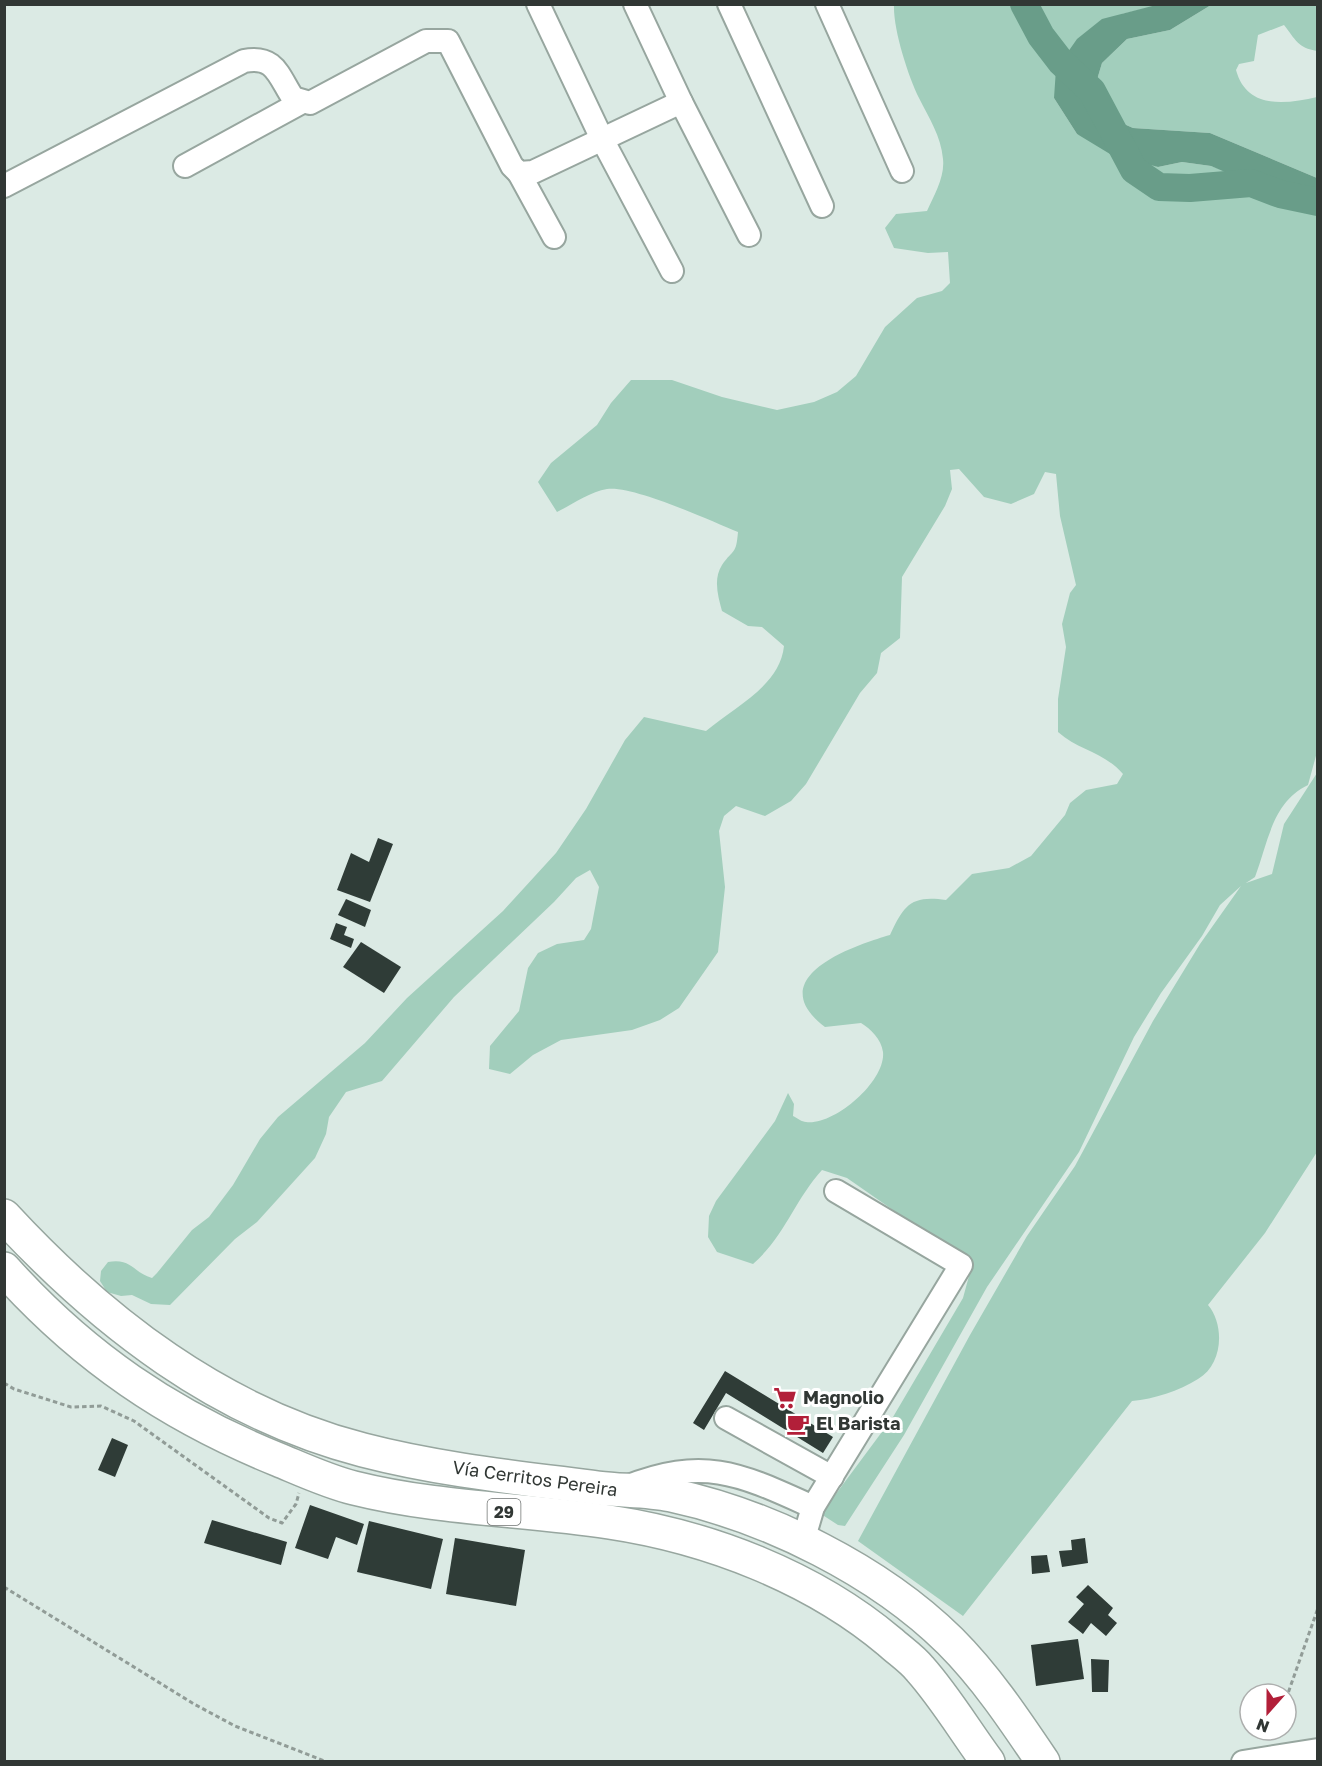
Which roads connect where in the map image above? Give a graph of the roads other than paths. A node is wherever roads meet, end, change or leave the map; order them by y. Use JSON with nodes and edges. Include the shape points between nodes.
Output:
{"nodes":[{"id":1,"x":538,"y":4,"type":"edge"},
{"id":2,"x":635,"y":4,"type":"edge"},
{"id":3,"x":729,"y":4,"type":"edge"},
{"id":4,"x":827,"y":4,"type":"edge"},
{"id":5,"x":302,"y":102,"type":"junction"},
{"id":6,"x":681,"y":102,"type":"junction"},
{"id":7,"x":603,"y":139,"type":"junction"},
{"id":8,"x":185,"y":166,"type":"dead end"},
{"id":9,"x":902,"y":171,"type":"dead end"},
{"id":10,"x":519,"y":173,"type":"junction"},
{"id":11,"x":4,"y":186,"type":"edge"},
{"id":12,"x":822,"y":206,"type":"dead end"},
{"id":13,"x":749,"y":235,"type":"dead end"},
{"id":14,"x":554,"y":237,"type":"dead end"},
{"id":15,"x":672,"y":271,"type":"dead end"},
{"id":16,"x":836,"y":1191,"type":"dead end"},
{"id":17,"x":4,"y":1216,"type":"edge"},
{"id":18,"x":4,"y":1269,"type":"edge"},
{"id":19,"x":726,"y":1418,"type":"dead end"},
{"id":20,"x":832,"y":1477,"type":"junction"},
{"id":21,"x":618,"y":1490,"type":"junction"},
{"id":22,"x":813,"y":1507,"type":"junction"},
{"id":23,"x":609,"y":1522,"type":"junction"},
{"id":24,"x":803,"y":1541,"type":"junction"},
{"id":25,"x":1317,"y":1750,"type":"edge"},
{"id":26,"x":988,"y":1761,"type":"edge"},
{"id":27,"x":1043,"y":1761,"type":"edge"},
{"id":28,"x":1243,"y":1761,"type":"edge"}],
"edges":[{"from":1,"to":7,"type":"street"},
{"from":2,"to":6,"type":"street"},
{"from":3,"to":12,"type":"street"},
{"from":4,"to":9,"type":"street"},
{"from":5,"to":8,"type":"street"},
{"from":5,"to":10,"type":"street","via":[[310,103],[426,40],[448,41]]},
{"from":5,"to":11,"type":"street","via":[[293,98],[269,62],[260,58],[244,61]]},
{"from":6,"to":7,"type":"street"},
{"from":6,"to":13,"type":"street"},
{"from":7,"to":10,"type":"street","via":[[533,172]]},
{"from":7,"to":15,"type":"street"},
{"from":10,"to":14,"type":"street"},
{"from":16,"to":20,"type":"street","via":[[961,1265]]},
{"from":17,"to":21,"type":"highway","name":"Vía Cerritos Pereira","number":"29","via":[[110,1319],[149,1350],[242,1404],[318,1436],[372,1452],[475,1472]]},
{"from":18,"to":23,"type":"highway","number":"29","via":[[83,1347],[133,1385],[227,1439],[352,1488],[477,1510]]},
{"from":19,"to":20,"type":"street"},
{"from":20,"to":22,"type":"street"},
{"from":21,"to":22,"type":"street","via":[[659,1473],[719,1472],[751,1479]]},
{"from":21,"to":24,"type":"highway","name":"Vía Cerritos Pereira","number":"29","via":[[669,1495],[717,1507]]},
{"from":22,"to":24,"type":"street"},
{"from":23,"to":24,"type":"highway","via":[[665,1520],[707,1529],[783,1560],[794,1559]]},
{"from":23,"to":26,"type":"highway","number":"29","via":[[705,1543],[820,1594],[873,1628],[920,1667]]},
{"from":24,"to":27,"type":"highway","name":"Vía Cerritos Pereira","number":"29","via":[[894,1593],[949,1641],[999,1696]]},
{"from":25,"to":28,"type":"street"}]}
